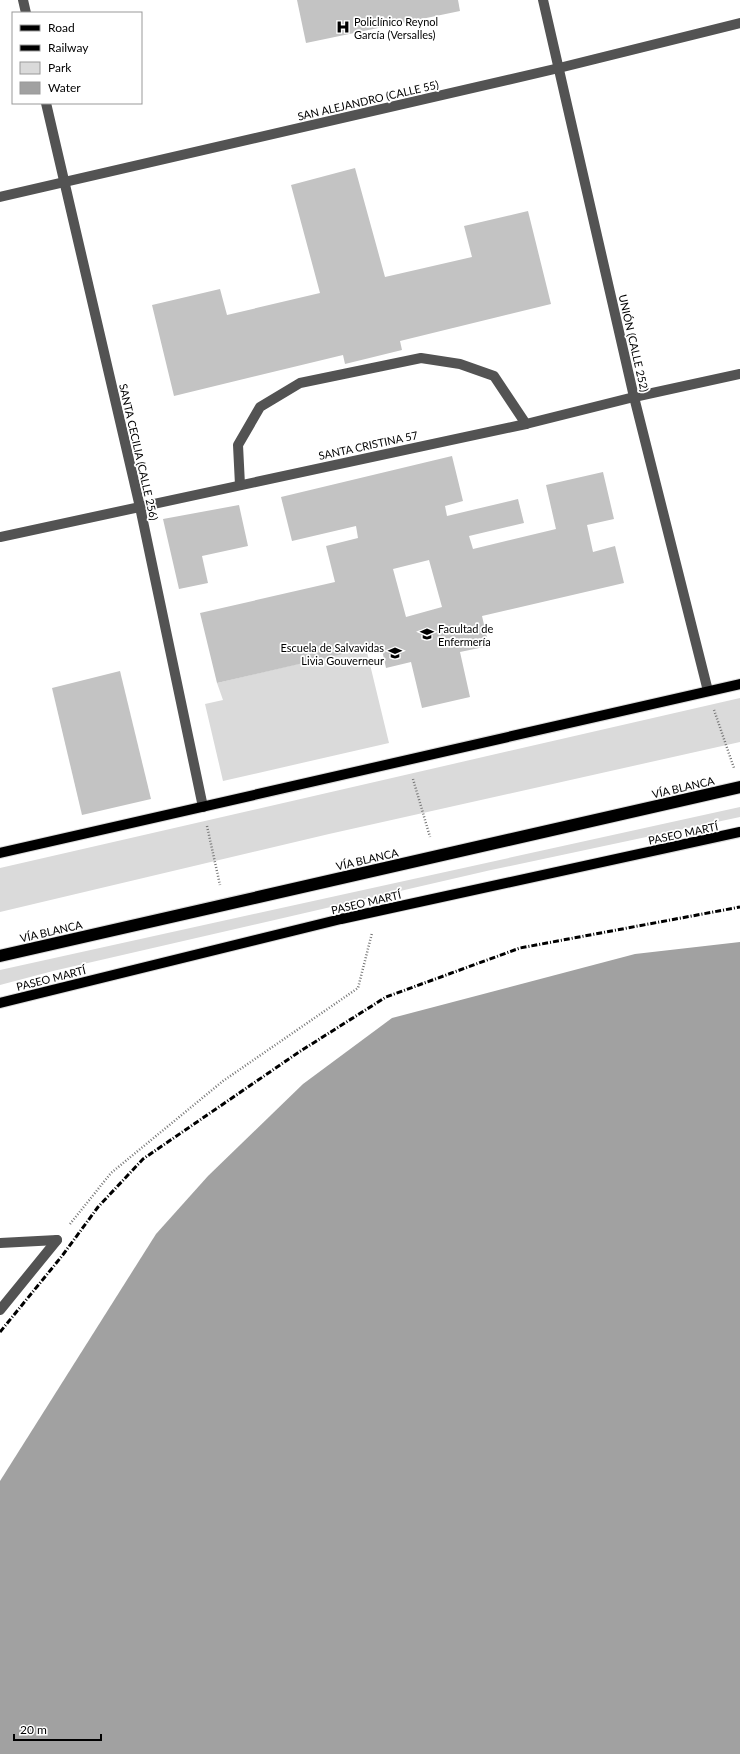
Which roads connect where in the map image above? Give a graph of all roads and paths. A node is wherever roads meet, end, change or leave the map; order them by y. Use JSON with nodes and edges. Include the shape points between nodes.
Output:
{"nodes":[{"id":1,"x":23,"y":0,"type":"edge"},
{"id":2,"x":543,"y":0,"type":"edge"},
{"id":3,"x":26,"y":12,"type":"edge"},
{"id":4,"x":740,"y":23,"type":"edge"},
{"id":5,"x":559,"y":68,"type":"junction"},
{"id":6,"x":46,"y":104,"type":"edge"},
{"id":7,"x":63,"y":182,"type":"junction"},
{"id":8,"x":0,"y":197,"type":"edge"},
{"id":9,"x":740,"y":374,"type":"edge"},
{"id":10,"x":634,"y":397,"type":"junction"},
{"id":11,"x":526,"y":424,"type":"junction"},
{"id":12,"x":240,"y":485,"type":"junction"},
{"id":13,"x":140,"y":507,"type":"junction"},
{"id":14,"x":0,"y":537,"type":"edge"},
{"id":15,"x":740,"y":684,"type":"edge"},
{"id":16,"x":708,"y":691,"type":"junction"},
{"id":17,"x":407,"y":760,"type":"junction"},
{"id":18,"x":735,"y":771,"type":"dead end"},
{"id":19,"x":740,"y":787,"type":"edge"},
{"id":20,"x":203,"y":807,"type":"junction"},
{"id":21,"x":740,"y":832,"type":"edge"},
{"id":22,"x":0,"y":853,"type":"edge"},
{"id":23,"x":436,"y":857,"type":"junction"},
{"id":24,"x":224,"y":905,"type":"junction"},
{"id":25,"x":374,"y":928,"type":"dead end"},
{"id":26,"x":0,"y":956,"type":"edge"},
{"id":27,"x":0,"y":1003,"type":"edge"},
{"id":28,"x":57,"y":1240,"type":"junction"},
{"id":29,"x":0,"y":1242,"type":"edge"},
{"id":30,"x":0,"y":1310,"type":"edge"}],
"edges":[{"from":1,"to":3,"type":"street"},
{"from":2,"to":5,"type":"street","name":"UNIÓN (CALLE 252)"},
{"from":4,"to":5,"type":"street","name":"SAN ALEJANDRO (CALLE 55)"},
{"from":5,"to":7,"type":"street","name":"SAN ALEJANDRO (CALLE 55)"},
{"from":5,"to":10,"type":"street","name":"UNIÓN (CALLE 252)"},
{"from":6,"to":7,"type":"street","name":"SANTA CECILIA (CALLE 256)"},
{"from":7,"to":8,"type":"street","name":"SAN ALEJANDRO (CALLE 55)"},
{"from":7,"to":13,"type":"street","name":"SANTA CECILIA (CALLE 256)"},
{"from":9,"to":10,"type":"street","name":"SANTA CRISTINA 57"},
{"from":10,"to":11,"type":"street","name":"SANTA CRISTINA 57"},
{"from":10,"to":16,"type":"street","name":"UNIÓN (CALLE 252)"},
{"from":11,"to":12,"type":"street","name":"SANTA CRISTINA 57"},
{"from":11,"to":12,"type":"street","via":[[494,376],[460,364],[422,358],[300,383],[260,407],[238,445]]},
{"from":12,"to":13,"type":"street","name":"SANTA CRISTINA 57"},
{"from":13,"to":14,"type":"street","name":"SANTA CRISTINA 57"},
{"from":13,"to":20,"type":"street","name":"SANTA CECILIA (CALLE 256)"},
{"from":15,"to":16,"type":"main road"},
{"from":16,"to":17,"type":"main road"},
{"from":16,"to":18,"type":"path"},
{"from":17,"to":20,"type":"main road"},
{"from":17,"to":23,"type":"path"},
{"from":19,"to":23,"type":"highway","name":"VÍA BLANCA"},
{"from":20,"to":22,"type":"main road"},
{"from":20,"to":24,"type":"path"},
{"from":21,"to":27,"type":"main road","name":"PASEO MARTÍ","via":[[341,919]]},
{"from":23,"to":24,"type":"highway","name":"VÍA BLANCA"},
{"from":24,"to":26,"type":"highway","name":"VÍA BLANCA"},
{"from":25,"to":28,"type":"path","via":[[358,988],[223,1081],[111,1173]]},
{"from":28,"to":29,"type":"street"},
{"from":28,"to":30,"type":"street"}]}
